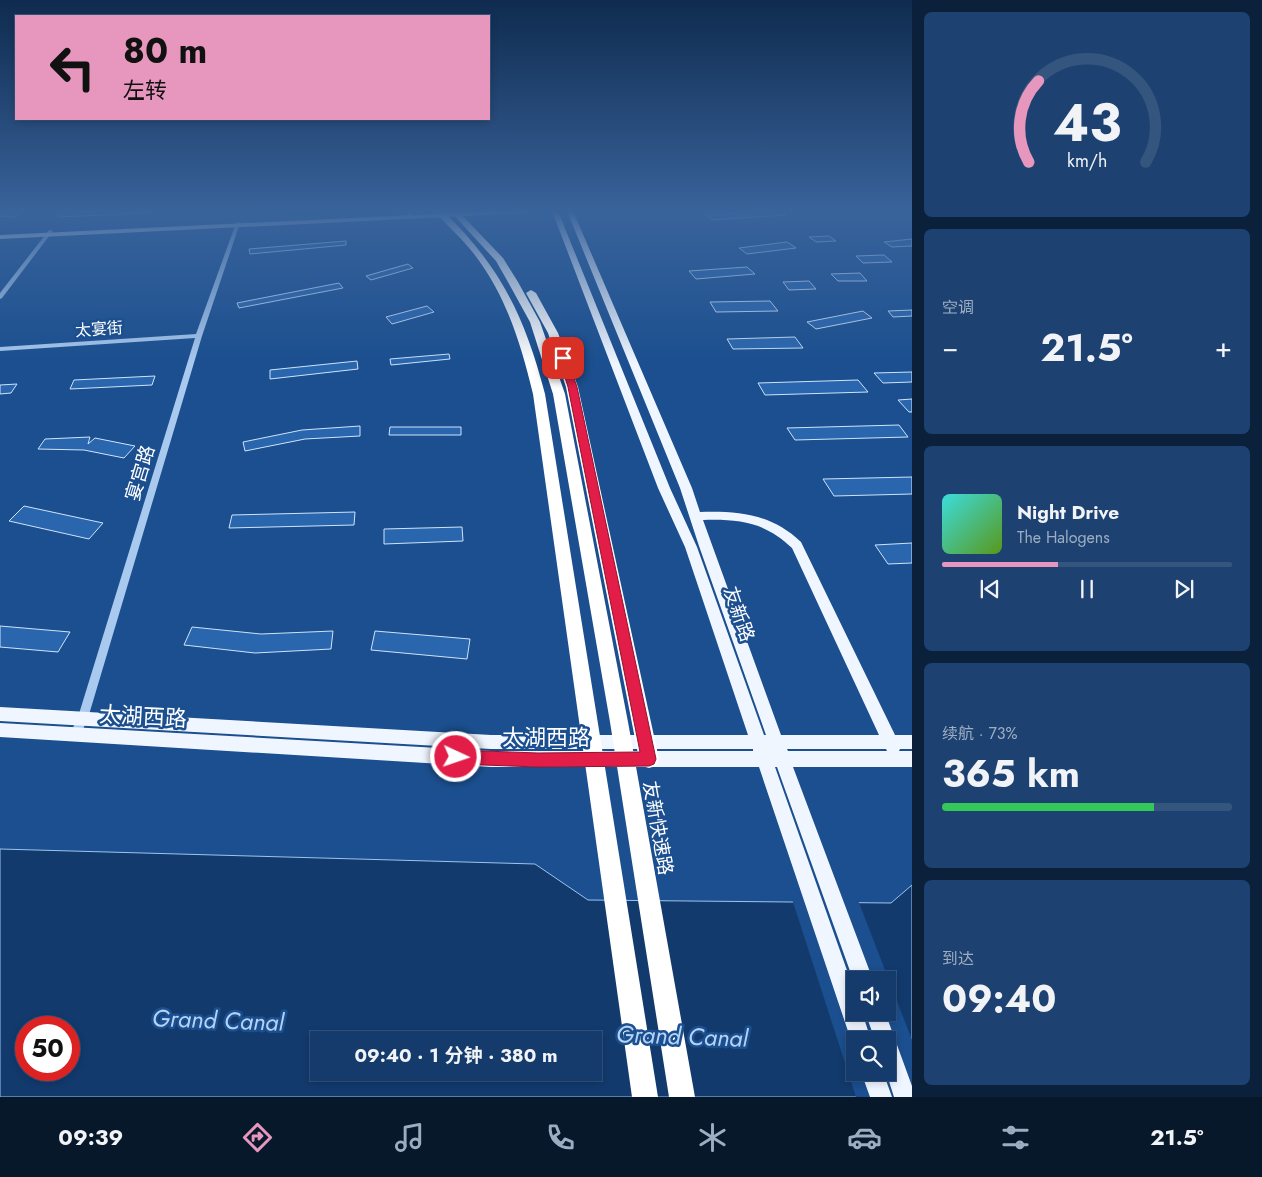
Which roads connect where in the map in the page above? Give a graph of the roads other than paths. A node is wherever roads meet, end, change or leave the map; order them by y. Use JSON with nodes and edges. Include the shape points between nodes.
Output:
{"nodes":[{"id":1,"x":27,"y":262,"type":"edge"},
{"id":2,"x":224,"y":262,"type":"edge"},
{"id":3,"x":485,"y":262,"type":"edge"},
{"id":4,"x":501,"y":262,"type":"edge"},
{"id":5,"x":506,"y":262,"type":"edge"},
{"id":6,"x":576,"y":262,"type":"edge"},
{"id":7,"x":591,"y":262,"type":"edge"},
{"id":8,"x":0,"y":297,"type":"edge"},
{"id":9,"x":199,"y":336,"type":"junction"},
{"id":10,"x":0,"y":349,"type":"edge"},
{"id":11,"x":695,"y":516,"type":"junction"},
{"id":12,"x":698,"y":546,"type":"junction"},
{"id":13,"x":0,"y":714,"type":"edge"},
{"id":14,"x":83,"y":718,"type":"junction"},
{"id":15,"x":0,"y":730,"type":"edge"},
{"id":16,"x":75,"y":734,"type":"junction"},
{"id":17,"x":890,"y":741,"type":"junction"},
{"id":18,"x":645,"y":742,"type":"junction"},
{"id":19,"x":912,"y":742,"type":"edge"},
{"id":20,"x":649,"y":759,"type":"junction"},
{"id":21,"x":905,"y":759,"type":"edge"},
{"id":22,"x":860,"y":971,"type":"edge"},
{"id":23,"x":858,"y":1031,"type":"edge"},
{"id":24,"x":896,"y":1071,"type":"edge"},
{"id":25,"x":875,"y":1081,"type":"edge"},
{"id":26,"x":645,"y":1097,"type":"edge"},
{"id":27,"x":682,"y":1097,"type":"edge"},
{"id":28,"x":881,"y":1097,"type":"edge"},
{"id":29,"x":905,"y":1097,"type":"edge"}],
"edges":[{"from":1,"to":8,"type":"street"},
{"from":2,"to":9,"type":"street","name":"宴宫路"},
{"from":3,"to":26,"type":"highway","via":[[510,302],[526,344],[539,394]]},
{"from":4,"to":27,"type":"highway","name":"友新快速路","via":[[535,322],[559,394],[619,722]]},
{"from":5,"to":18,"type":"highway","via":[[518,274],[547,320],[572,387]]},
{"from":6,"to":12,"type":"main road","name":"友新路","via":[[664,488]]},
{"from":7,"to":11,"type":"main road","name":"友新路"},
{"from":9,"to":10,"type":"street","name":"太宴街"},
{"from":9,"to":14,"type":"street","name":"宴宫路"},
{"from":11,"to":12,"type":"main road","name":"友新路"},
{"from":11,"to":17,"type":"main road","via":[[753,518],[778,528],[792,540],[807,563]]},
{"from":12,"to":22,"type":"main road","name":"友新路"},
{"from":12,"to":23,"type":"main road","name":"友新路"},
{"from":13,"to":14,"type":"main road","name":"太湖西路"},
{"from":14,"to":16,"type":"street","name":"宴宫路"},
{"from":14,"to":18,"type":"main road","name":"太湖西路","via":[[491,742]]},
{"from":15,"to":16,"type":"main road","name":"太湖西路"},
{"from":16,"to":20,"type":"main road","name":"太湖西路","via":[[491,759]]},
{"from":17,"to":18,"type":"main road","name":"太湖西路"},
{"from":17,"to":19,"type":"main road","name":"太湖西路"},
{"from":17,"to":21,"type":"main road"},
{"from":18,"to":20,"type":"highway"},
{"from":20,"to":21,"type":"main road","name":"太湖西路"},
{"from":24,"to":29,"type":"main road"},
{"from":25,"to":28,"type":"main road"}]}
